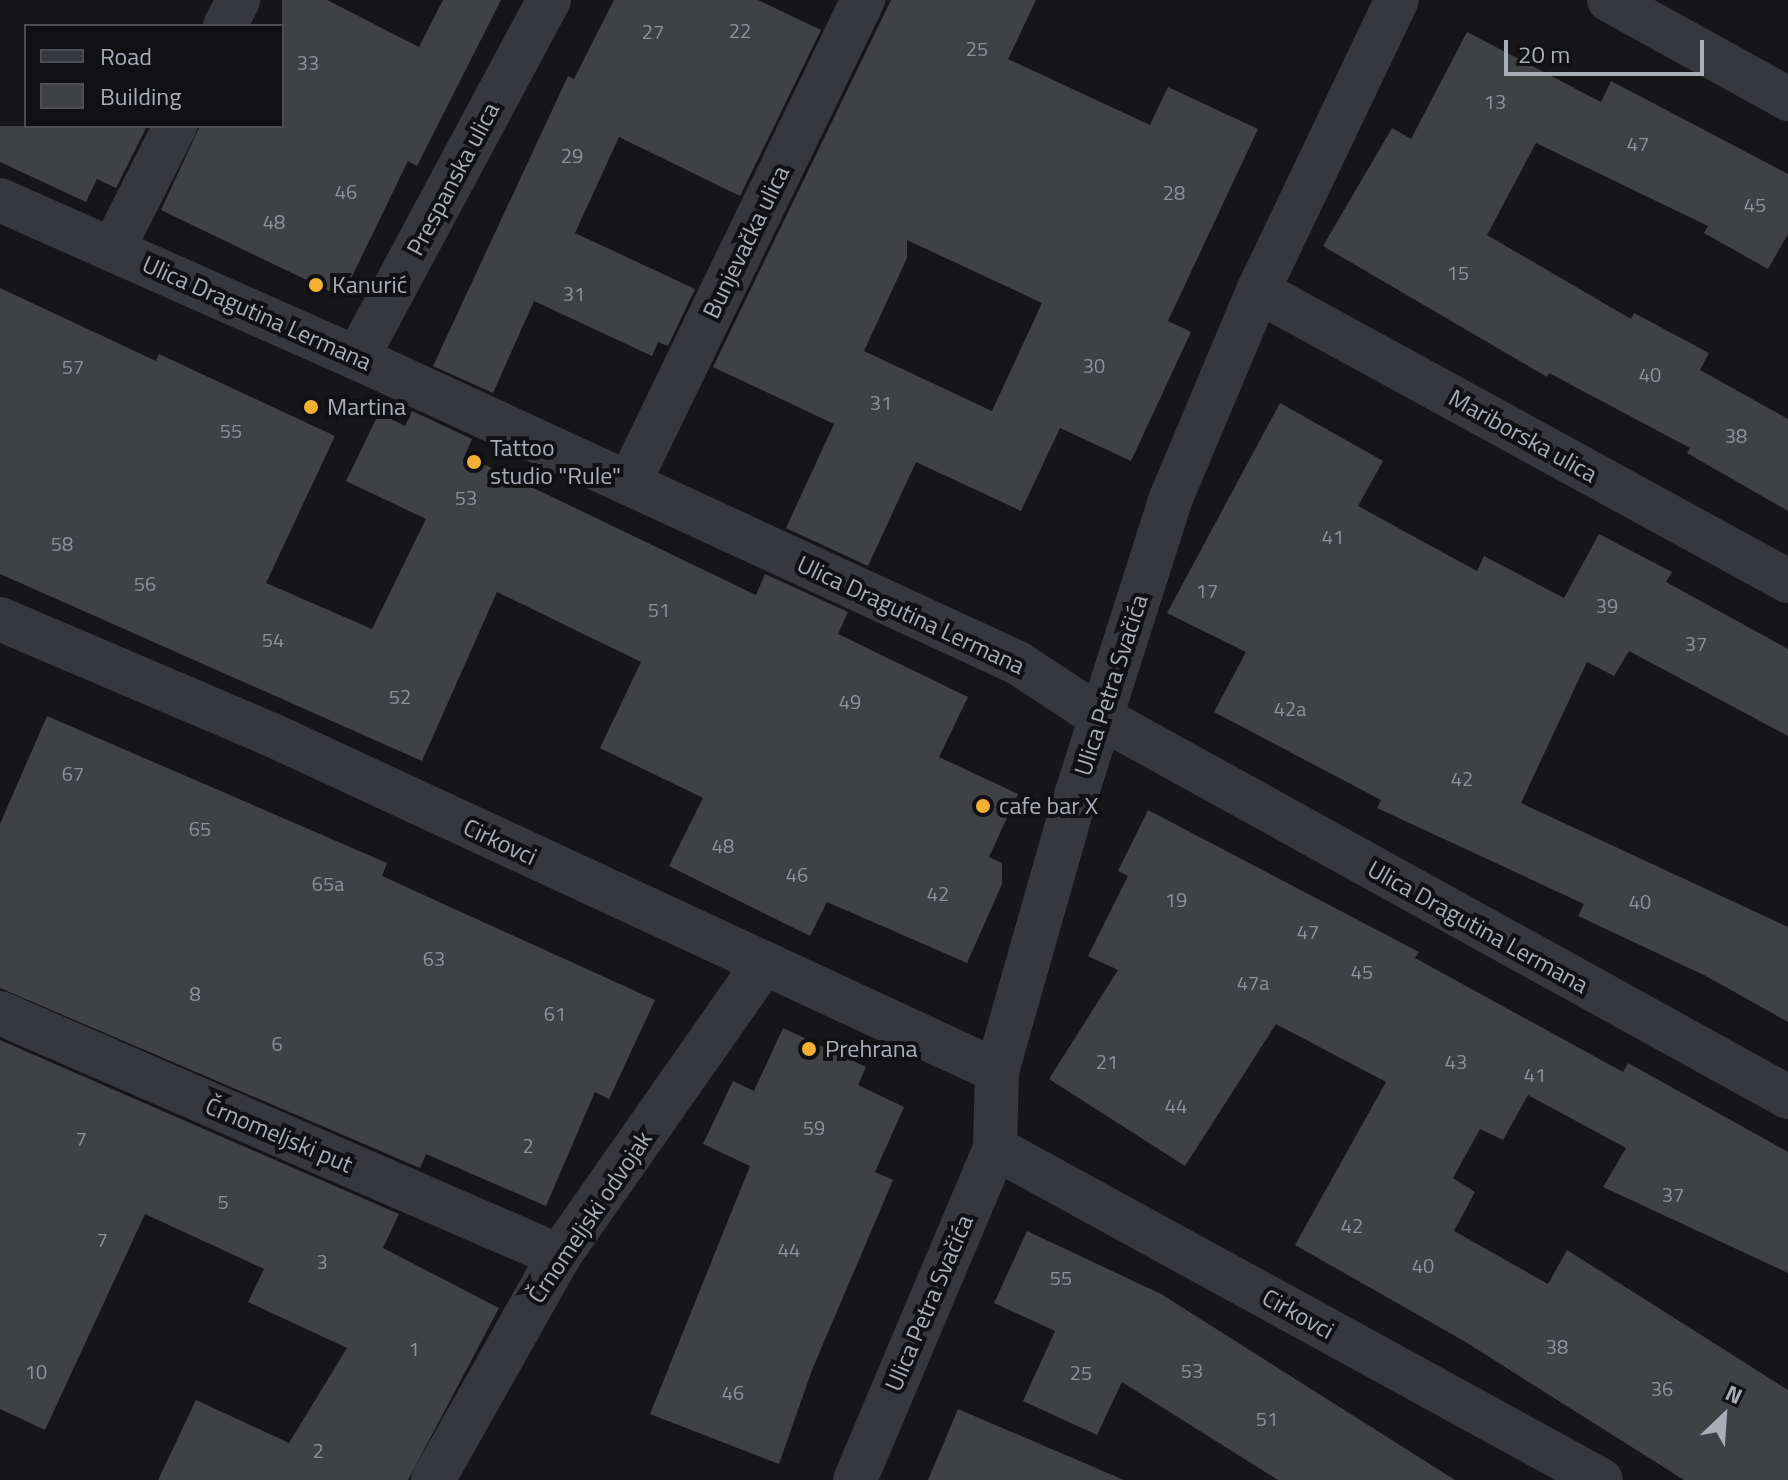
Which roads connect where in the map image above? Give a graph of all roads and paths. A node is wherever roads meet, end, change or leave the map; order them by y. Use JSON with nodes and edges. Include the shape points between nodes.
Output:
{"nodes":[{"id":1,"x":238,"y":0,"type":"edge"},
{"id":2,"x":549,"y":0,"type":"edge"},
{"id":3,"x":863,"y":0,"type":"edge"},
{"id":4,"x":1397,"y":0,"type":"edge"},
{"id":5,"x":1609,"y":0,"type":"edge"},
{"id":6,"x":226,"y":24,"type":"edge"},
{"id":7,"x":1788,"y":99,"type":"edge"},
{"id":8,"x":174,"y":128,"type":"edge"},
{"id":9,"x":0,"y":200,"type":"edge"},
{"id":10,"x":113,"y":249,"type":"junction"},
{"id":11,"x":1258,"y":291,"type":"junction"},
{"id":12,"x":357,"y":358,"type":"junction"},
{"id":13,"x":629,"y":483,"type":"junction"},
{"id":14,"x":1788,"y":581,"type":"edge"},
{"id":15,"x":0,"y":619,"type":"edge"},
{"id":16,"x":1100,"y":717,"type":"junction"},
{"id":17,"x":763,"y":965,"type":"junction"},
{"id":18,"x":0,"y":1013,"type":"edge"},
{"id":19,"x":997,"y":1071,"type":"junction"},
{"id":20,"x":1788,"y":1097,"type":"edge"},
{"id":21,"x":995,"y":1148,"type":"junction"},
{"id":22,"x":559,"y":1256,"type":"junction"},
{"id":23,"x":433,"y":1480,"type":"edge"},
{"id":24,"x":855,"y":1480,"type":"edge"},
{"id":25,"x":1601,"y":1480,"type":"edge"}],
"edges":[{"from":1,"to":6,"type":"street"},
{"from":2,"to":12,"type":"street","name":"Prespanska ulica"},
{"from":3,"to":13,"type":"street","name":"Bunjevačka ulica"},
{"from":4,"to":11,"type":"street","name":"Ulica Petra Svačića"},
{"from":5,"to":7,"type":"street"},
{"from":8,"to":10,"type":"street"},
{"from":9,"to":10,"type":"street","name":"Ulica Dragutina Lermana"},
{"from":10,"to":12,"type":"street","name":"Ulica Dragutina Lermana"},
{"from":11,"to":14,"type":"street","name":"Mariborska ulica"},
{"from":11,"to":16,"type":"street","name":"Ulica Petra Svačića","via":[[1171,498]]},
{"from":12,"to":13,"type":"street","name":"Ulica Dragutina Lermana"},
{"from":13,"to":16,"type":"street","name":"Ulica Dragutina Lermana","via":[[1018,663]]},
{"from":15,"to":17,"type":"street","name":"Cirkovci","via":[[270,734]]},
{"from":16,"to":19,"type":"street","name":"Ulica Petra Svačića"},
{"from":16,"to":20,"type":"street","name":"Ulica Dragutina Lermana"},
{"from":17,"to":19,"type":"street","name":"Cirkovci"},
{"from":17,"to":22,"type":"street","name":"Črnomeljski odvojak"},
{"from":18,"to":22,"type":"street","name":"Črnomeljski put"},
{"from":19,"to":21,"type":"street","name":"Ulica Petra Svačića"},
{"from":21,"to":24,"type":"street","name":"Ulica Petra Svačića"},
{"from":21,"to":25,"type":"street","name":"Cirkovci"},
{"from":22,"to":23,"type":"street","name":"Črnomeljski odvojak"}]}
